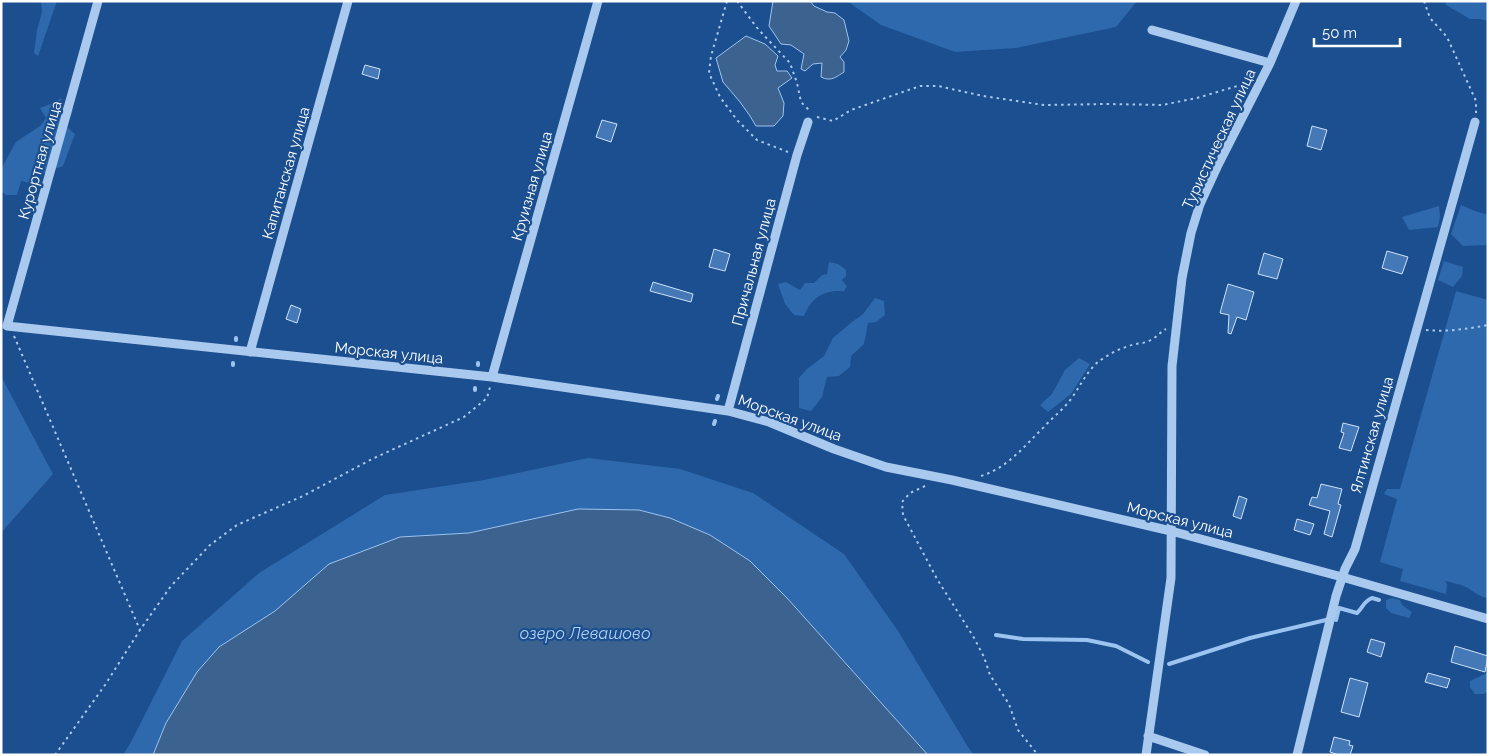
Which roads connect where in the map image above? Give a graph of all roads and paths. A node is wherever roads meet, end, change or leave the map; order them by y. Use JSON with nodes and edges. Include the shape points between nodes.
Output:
{"nodes":[{"id":1,"x":98,"y":1,"type":"edge"},
{"id":2,"x":348,"y":1,"type":"edge"},
{"id":3,"x":598,"y":1,"type":"edge"},
{"id":4,"x":727,"y":1,"type":"edge"},
{"id":5,"x":737,"y":1,"type":"edge"},
{"id":6,"x":1296,"y":1,"type":"edge"},
{"id":7,"x":1424,"y":1,"type":"edge"},
{"id":8,"x":1152,"y":30,"type":"dead end"},
{"id":9,"x":1270,"y":63,"type":"junction"},
{"id":10,"x":1251,"y":79,"type":"dead end"},
{"id":11,"x":811,"y":119,"type":"junction"},
{"id":12,"x":1475,"y":122,"type":"joint"},
{"id":13,"x":797,"y":155,"type":"junction"},
{"id":14,"x":1488,"y":325,"type":"edge"},
{"id":15,"x":1176,"y":328,"type":"junction"},
{"id":16,"x":10,"y":330,"type":"junction"},
{"id":17,"x":1416,"y":330,"type":"junction"},
{"id":18,"x":250,"y":352,"type":"junction"},
{"id":19,"x":492,"y":377,"type":"junction"},
{"id":20,"x":728,"y":411,"type":"junction"},
{"id":21,"x":982,"y":476,"type":"dead end"},
{"id":22,"x":930,"y":485,"type":"dead end"},
{"id":23,"x":1172,"y":531,"type":"junction"},
{"id":24,"x":1342,"y":577,"type":"junction"},
{"id":25,"x":1488,"y":619,"type":"edge"},
{"id":26,"x":140,"y":630,"type":"junction"},
{"id":27,"x":1148,"y":736,"type":"junction"},
{"id":28,"x":55,"y":755,"type":"edge"},
{"id":29,"x":1038,"y":755,"type":"edge"},
{"id":30,"x":1146,"y":755,"type":"edge"},
{"id":31,"x":1205,"y":755,"type":"edge"},
{"id":32,"x":1297,"y":755,"type":"edge"}],
"edges":[{"from":1,"to":16,"type":"street","name":"Курортная улица"},
{"from":2,"to":18,"type":"street","name":"Капитанская улица"},
{"from":3,"to":19,"type":"street","name":"Круизная улица"},
{"from":4,"to":13,"type":"path","via":[[708,73],[737,120],[757,140]]},
{"from":5,"to":11,"type":"path","via":[[790,63],[801,102]]},
{"from":6,"to":9,"type":"street","name":"Туристическая улица"},
{"from":7,"to":12,"type":"path","via":[[1430,18],[1447,37],[1476,101]]},
{"from":8,"to":9,"type":"street"},
{"from":9,"to":15,"type":"street","name":"Туристическая улица","via":[[1200,204],[1182,278]]},
{"from":10,"to":11,"type":"path","via":[[1244,84],[1162,106],[1044,105],[938,86],[920,86],[851,110],[833,121]]},
{"from":11,"to":13,"type":"street","name":"Причальная улица"},
{"from":12,"to":17,"type":"street","name":"Ялтинская улица"},
{"from":13,"to":20,"type":"street","name":"Причальная улица"},
{"from":14,"to":17,"type":"path"},
{"from":15,"to":21,"type":"path","via":[[1162,331],[1152,340],[1129,346],[1098,362],[1066,406],[1004,466]]},
{"from":15,"to":23,"type":"street","name":"Туристическая улица","via":[[1172,366]]},
{"from":16,"to":18,"type":"street","name":"Морская улица"},
{"from":16,"to":26,"type":"path"},
{"from":17,"to":24,"type":"street","name":"Ялтинская улица","via":[[1355,550]]},
{"from":18,"to":19,"type":"street","name":"Морская улица"},
{"from":19,"to":20,"type":"street","name":"Морская улица"},
{"from":19,"to":26,"type":"path","via":[[487,398],[464,418],[237,525],[216,540],[171,586]]},
{"from":20,"to":23,"type":"street","name":"Морская улица","via":[[769,422],[886,467]]},
{"from":22,"to":29,"type":"path","via":[[910,494],[902,502],[903,515],[937,579],[973,636],[990,675],[1009,704],[1018,730]]},
{"from":23,"to":24,"type":"street","name":"Морская улица"},
{"from":23,"to":27,"type":"street","name":"Туристическая улица","via":[[1171,578]]},
{"from":24,"to":25,"type":"street","name":"Морская улица"},
{"from":24,"to":32,"type":"street","name":"Ялтинская улица"},
{"from":26,"to":28,"type":"path"},
{"from":27,"to":30,"type":"street","name":"Туристическая улица"},
{"from":27,"to":31,"type":"street"}]}
